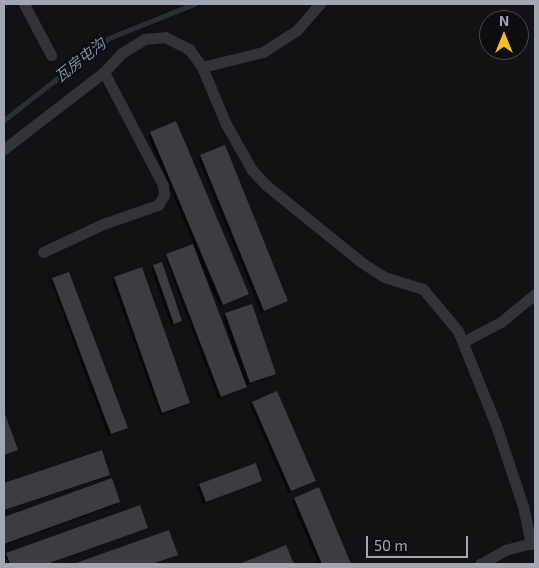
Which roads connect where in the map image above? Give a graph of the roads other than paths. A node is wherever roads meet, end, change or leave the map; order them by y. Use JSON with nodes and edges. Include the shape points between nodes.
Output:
{"nodes":[{"id":1,"x":24,"y":4,"type":"edge"},
{"id":2,"x":320,"y":4,"type":"edge"},
{"id":3,"x":51,"y":54,"type":"dead end"},
{"id":4,"x":202,"y":67,"type":"junction"},
{"id":5,"x":104,"y":72,"type":"junction"},
{"id":6,"x":4,"y":149,"type":"edge"},
{"id":7,"x":43,"y":252,"type":"dead end"},
{"id":8,"x":535,"y":294,"type":"edge"},
{"id":9,"x":463,"y":342,"type":"junction"},
{"id":10,"x":533,"y":543,"type":"edge"},
{"id":11,"x":480,"y":564,"type":"edge"}],
"edges":[{"from":1,"to":3,"type":"street"},
{"from":2,"to":4,"type":"street","via":[[297,30],[263,52]]},
{"from":4,"to":5,"type":"street","via":[[189,49],[165,37],[144,39],[122,53]]},
{"from":4,"to":9,"type":"street","via":[[226,124],[252,170],[266,186],[384,277],[423,289],[458,331]]},
{"from":5,"to":6,"type":"street"},
{"from":5,"to":7,"type":"street","via":[[163,184],[164,195],[158,205],[103,224]]},
{"from":8,"to":9,"type":"street","via":[[501,322]]},
{"from":9,"to":10,"type":"street","via":[[496,425]]},
{"from":10,"to":11,"type":"street","via":[[505,550]]}]}
